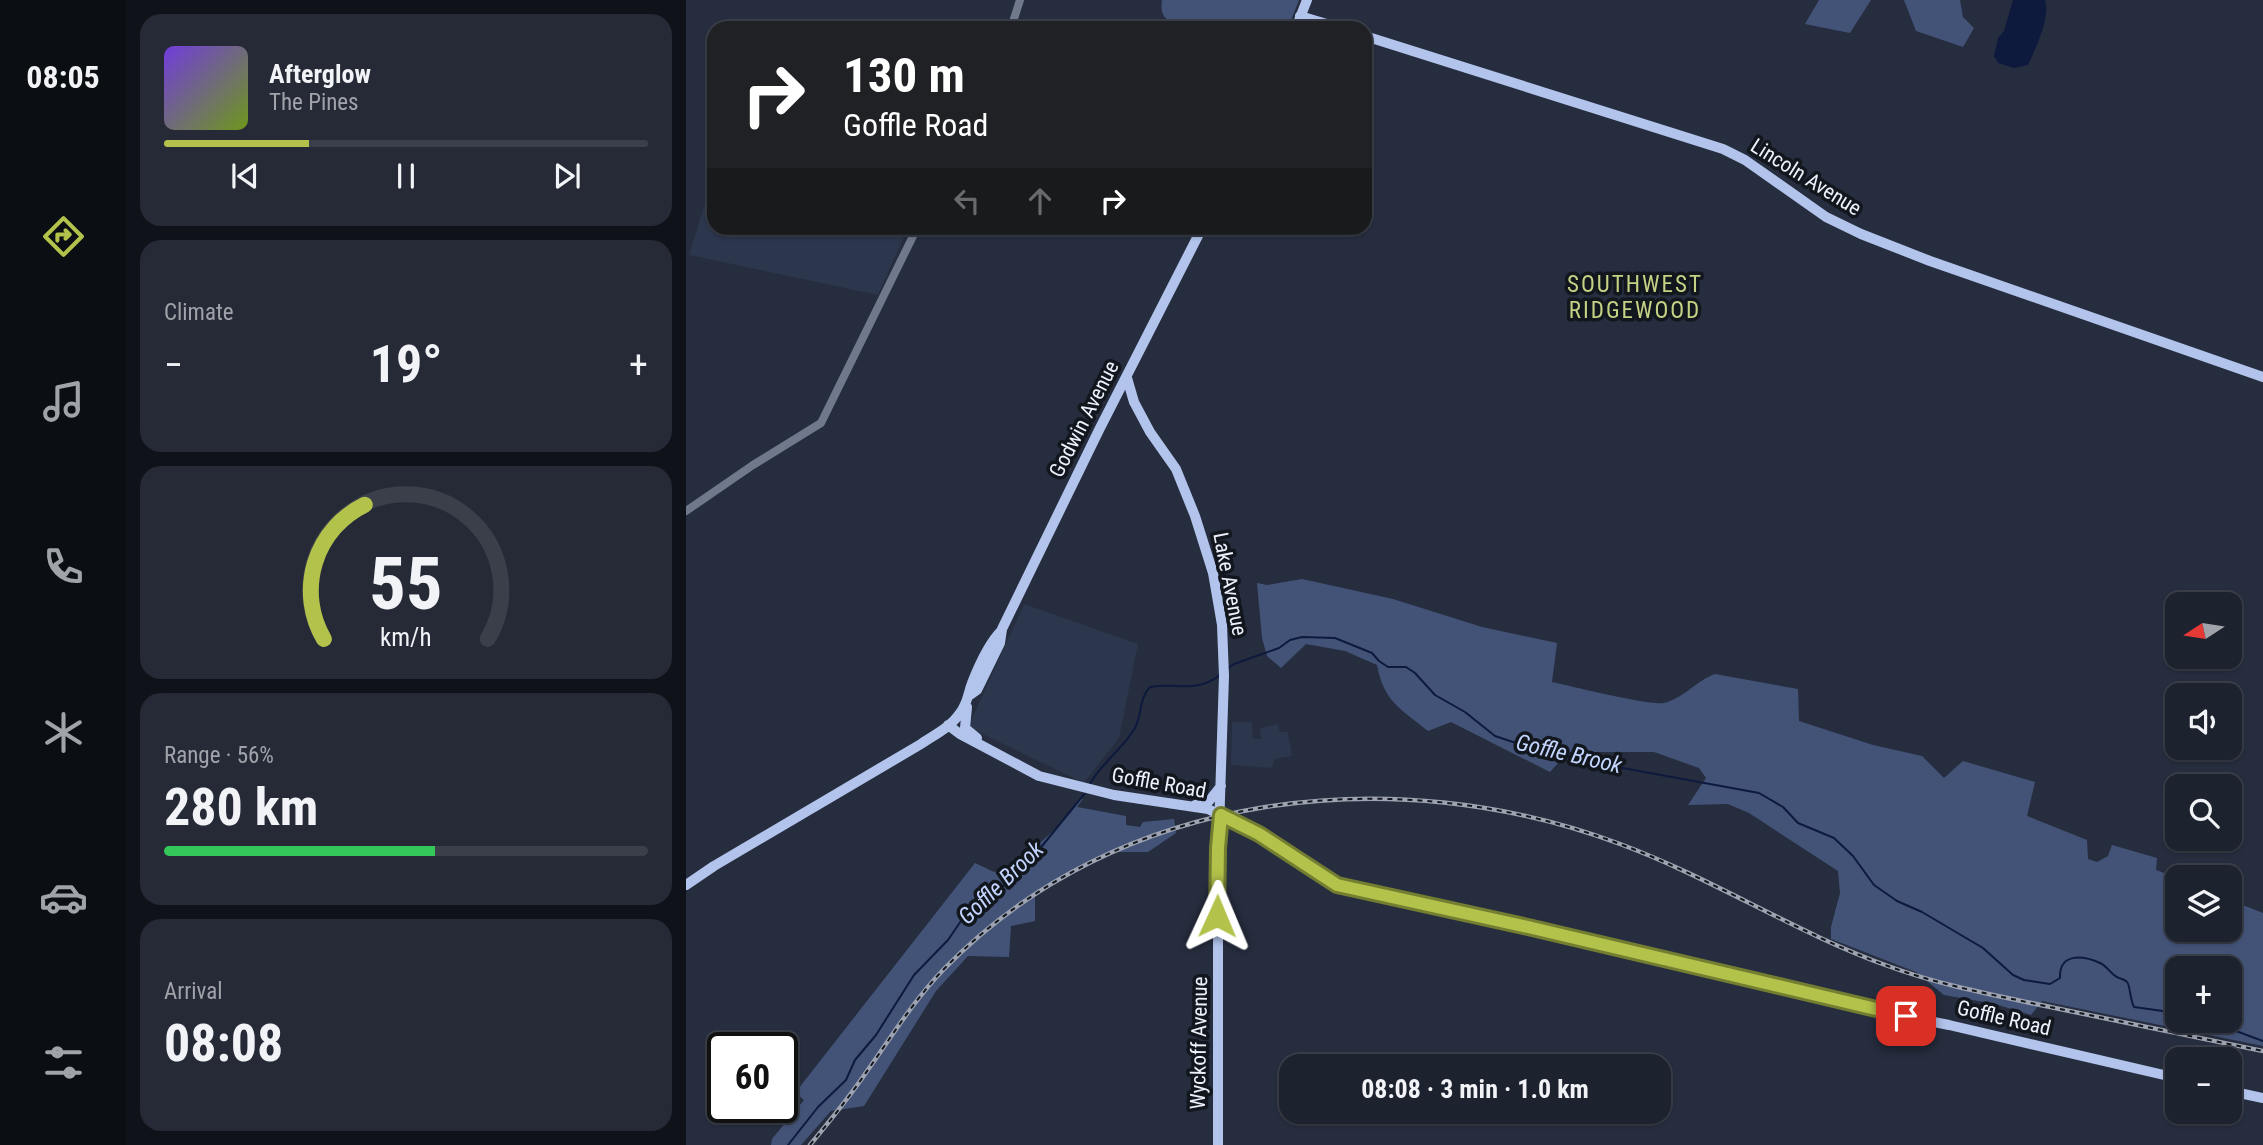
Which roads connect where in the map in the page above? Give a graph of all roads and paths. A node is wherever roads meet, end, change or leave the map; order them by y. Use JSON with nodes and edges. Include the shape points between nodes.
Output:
{"nodes":[{"id":1,"x":1020,"y":0,"type":"edge"},
{"id":2,"x":1307,"y":0,"type":"edge"},
{"id":3,"x":1300,"y":16,"type":"junction"},
{"id":4,"x":1013,"y":21,"type":"edge"},
{"id":5,"x":1298,"y":21,"type":"edge"},
{"id":6,"x":1317,"y":21,"type":"edge"},
{"id":7,"x":1372,"y":38,"type":"edge"},
{"id":8,"x":914,"y":235,"type":"edge"},
{"id":9,"x":1198,"y":235,"type":"edge"},
{"id":10,"x":2263,"y":377,"type":"edge"},
{"id":11,"x":1127,"y":378,"type":"junction"},
{"id":12,"x":686,"y":510,"type":"edge"},
{"id":13,"x":969,"y":698,"type":"junction"},
{"id":14,"x":948,"y":725,"type":"junction"},
{"id":15,"x":960,"y":734,"type":"junction"},
{"id":16,"x":920,"y":744,"type":"junction"},
{"id":17,"x":982,"y":747,"type":"junction"},
{"id":18,"x":1222,"y":785,"type":"junction"},
{"id":19,"x":1189,"y":807,"type":"junction"},
{"id":20,"x":1221,"y":815,"type":"junction"},
{"id":21,"x":686,"y":885,"type":"edge"},
{"id":22,"x":2165,"y":1075,"type":"edge"},
{"id":23,"x":2242,"y":1094,"type":"edge"},
{"id":24,"x":2263,"y":1098,"type":"edge"},
{"id":25,"x":1217,"y":1145,"type":"edge"}],
"edges":[{"from":1,"to":4,"type":"street"},
{"from":2,"to":3,"type":"main road"},
{"from":3,"to":5,"type":"main road"},
{"from":3,"to":6,"type":"main road"},
{"from":7,"to":10,"type":"main road","name":"Lincoln Avenue","via":[[1723,149],[1826,217],[1861,234]]},
{"from":8,"to":12,"type":"street","via":[[821,423]]},
{"from":9,"to":11,"type":"main road","name":"Godwin Avenue"},
{"from":11,"to":13,"type":"main road","name":"Godwin Avenue","via":[[970,686]]},
{"from":11,"to":18,"type":"main road","name":"Lake Avenue","via":[[1150,432],[1176,469],[1202,536],[1217,596],[1224,671]]},
{"from":13,"to":14,"type":"main road","name":"Godwin Avenue"},
{"from":13,"to":17,"type":"main road","via":[[965,728]]},
{"from":14,"to":15,"type":"main road","name":"Goffle Road"},
{"from":14,"to":16,"type":"main road","name":"Godwin Avenue"},
{"from":15,"to":16,"type":"main road"},
{"from":15,"to":17,"type":"main road","name":"Goffle Road"},
{"from":16,"to":21,"type":"main road","name":"Godwin Avenue"},
{"from":17,"to":19,"type":"main road","name":"Goffle Road","via":[[1039,776],[1072,786]]},
{"from":18,"to":19,"type":"main road","via":[[1209,801]]},
{"from":18,"to":20,"type":"main road","name":"Lake Avenue"},
{"from":19,"to":20,"type":"main road","name":"Goffle Road"},
{"from":20,"to":22,"type":"main road","name":"Goffle Road","via":[[1337,885]]},
{"from":20,"to":25,"type":"main road","name":"Wyckoff Avenue"},
{"from":23,"to":24,"type":"main road"}]}
